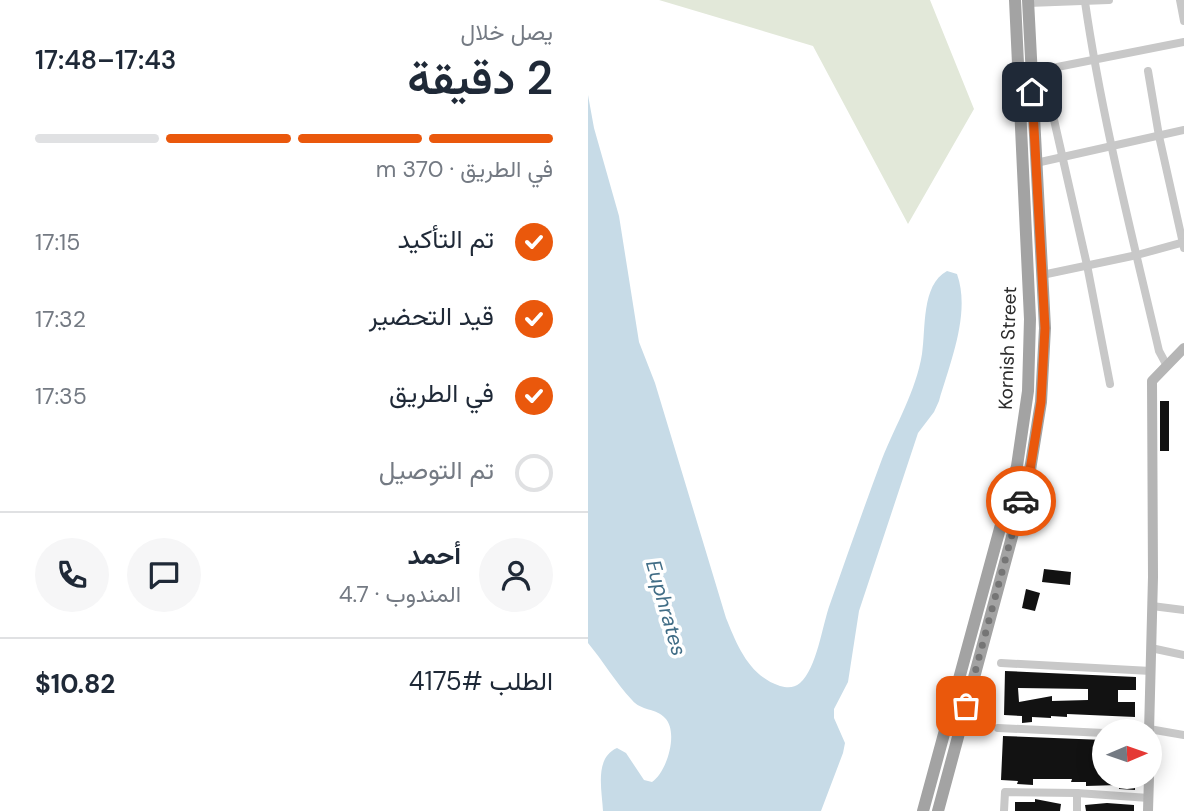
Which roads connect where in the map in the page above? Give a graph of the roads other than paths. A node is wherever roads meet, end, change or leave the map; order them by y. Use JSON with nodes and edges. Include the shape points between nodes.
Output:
{"nodes":[{"id":1,"x":1014,"y":0,"type":"edge"},
{"id":2,"x":1110,"y":0,"type":"edge"},
{"id":3,"x":1180,"y":0,"type":"edge"},
{"id":4,"x":1028,"y":2,"type":"edge"},
{"id":5,"x":1085,"y":2,"type":"junction"},
{"id":6,"x":1184,"y":21,"type":"edge"},
{"id":7,"x":1184,"y":42,"type":"edge"},
{"id":8,"x":1093,"y":60,"type":"junction"},
{"id":9,"x":1147,"y":71,"type":"dead end"},
{"id":10,"x":1032,"y":72,"type":"junction"},
{"id":11,"x":1034,"y":111,"type":"junction"},
{"id":12,"x":1184,"y":130,"type":"edge"},
{"id":13,"x":1159,"y":136,"type":"junction"},
{"id":14,"x":1112,"y":146,"type":"junction"},
{"id":15,"x":1063,"y":157,"type":"junction"},
{"id":16,"x":1036,"y":163,"type":"junction"},
{"id":17,"x":1184,"y":244,"type":"edge"},
{"id":18,"x":1137,"y":255,"type":"junction"},
{"id":19,"x":1087,"y":265,"type":"junction"},
{"id":20,"x":1042,"y":275,"type":"junction"},
{"id":21,"x":1184,"y":348,"type":"edge"},
{"id":22,"x":1166,"y":364,"type":"junction"},
{"id":23,"x":1110,"y":384,"type":"dead end"},
{"id":24,"x":1152,"y":606,"type":"junction"},
{"id":25,"x":1184,"y":610,"type":"edge"},
{"id":26,"x":1152,"y":648,"type":"junction"},
{"id":27,"x":1184,"y":655,"type":"edge"},
{"id":28,"x":1001,"y":663,"type":"dead end"},
{"id":29,"x":1151,"y":670,"type":"junction"},
{"id":30,"x":1149,"y":719,"type":"edge"},
{"id":31,"x":998,"y":728,"type":"dead end"},
{"id":32,"x":1092,"y":732,"type":"edge"},
{"id":33,"x":1162,"y":732,"type":"edge"},
{"id":34,"x":1184,"y":735,"type":"edge"},
{"id":35,"x":1149,"y":789,"type":"edge"},
{"id":36,"x":1077,"y":793,"type":"junction"},
{"id":37,"x":1149,"y":798,"type":"junction"},
{"id":38,"x":923,"y":811,"type":"edge"},
{"id":39,"x":938,"y":811,"type":"edge"},
{"id":40,"x":1004,"y":811,"type":"edge"},
{"id":41,"x":1077,"y":811,"type":"edge"},
{"id":42,"x":1148,"y":811,"type":"edge"}],
"edges":[{"from":1,"to":38,"type":"main road","name":"Kornish Street","via":[[1030,319],[1028,391],[1017,466]]},
{"from":2,"to":5,"type":"street"},
{"from":3,"to":6,"type":"street"},
{"from":4,"to":5,"type":"street"},
{"from":4,"to":10,"type":"main road","name":"Kornish Street"},
{"from":5,"to":8,"type":"street"},
{"from":7,"to":8,"type":"street"},
{"from":8,"to":10,"type":"street"},
{"from":8,"to":14,"type":"street"},
{"from":9,"to":13,"type":"street"},
{"from":10,"to":11,"type":"main road","name":"Kornish Street"},
{"from":11,"to":15,"type":"street","via":[[1052,111]]},
{"from":11,"to":16,"type":"main road","name":"Kornish Street"},
{"from":12,"to":13,"type":"street"},
{"from":13,"to":14,"type":"street"},
{"from":13,"to":17,"type":"street"},
{"from":14,"to":15,"type":"street"},
{"from":14,"to":18,"type":"street"},
{"from":15,"to":16,"type":"street"},
{"from":15,"to":19,"type":"street"},
{"from":16,"to":20,"type":"main road","name":"Kornish Street"},
{"from":17,"to":18,"type":"street"},
{"from":18,"to":19,"type":"street"},
{"from":18,"to":22,"type":"street"},
{"from":19,"to":20,"type":"street"},
{"from":19,"to":23,"type":"street"},
{"from":20,"to":39,"type":"main road","name":"Kornish Street","via":[[1041,402],[1030,470]]},
{"from":21,"to":22,"type":"street"},
{"from":22,"to":24,"type":"street","via":[[1152,381]]},
{"from":24,"to":25,"type":"street"},
{"from":24,"to":26,"type":"street"},
{"from":26,"to":27,"type":"street"},
{"from":26,"to":29,"type":"street"},
{"from":28,"to":29,"type":"street"},
{"from":29,"to":30,"type":"street"},
{"from":31,"to":32,"type":"street"},
{"from":33,"to":34,"type":"street"},
{"from":35,"to":37,"type":"street"},
{"from":36,"to":37,"type":"street"},
{"from":36,"to":40,"type":"street","via":[[1005,792]]},
{"from":36,"to":41,"type":"street"},
{"from":37,"to":42,"type":"street"}]}
